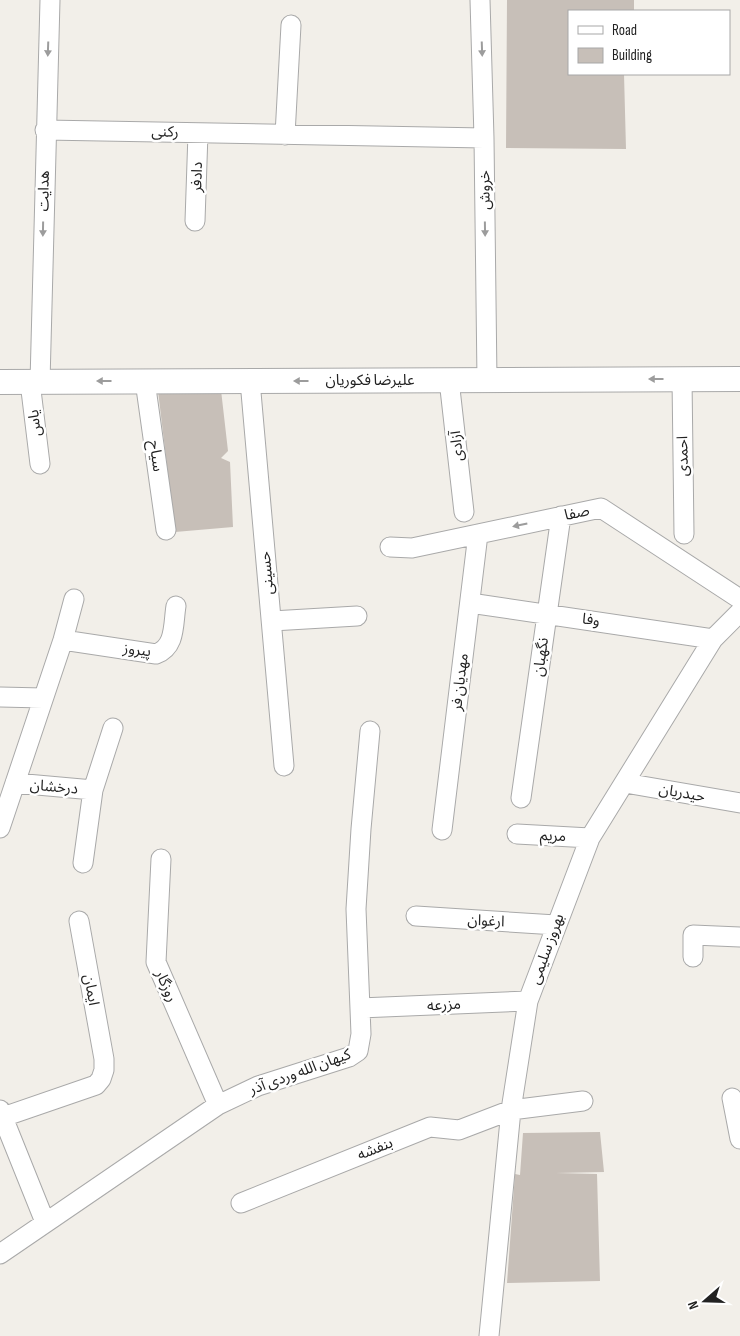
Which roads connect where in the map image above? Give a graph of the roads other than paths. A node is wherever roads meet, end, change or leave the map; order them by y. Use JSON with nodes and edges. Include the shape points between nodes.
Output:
{"nodes":[{"id":1,"x":50,"y":0,"type":"edge"},
{"id":2,"x":480,"y":0,"type":"edge"},
{"id":3,"x":291,"y":25,"type":"dead end"},
{"id":4,"x":45,"y":130,"type":"junction"},
{"id":5,"x":198,"y":133,"type":"junction"},
{"id":6,"x":285,"y":135,"type":"junction"},
{"id":7,"x":484,"y":138,"type":"junction"},
{"id":8,"x":195,"y":221,"type":"dead end"},
{"id":9,"x":682,"y":379,"type":"junction"},
{"id":10,"x":740,"y":379,"type":"edge"},
{"id":11,"x":449,"y":380,"type":"junction"},
{"id":12,"x":487,"y":380,"type":"junction"},
{"id":13,"x":146,"y":381,"type":"junction"},
{"id":14,"x":250,"y":381,"type":"junction"},
{"id":15,"x":0,"y":382,"type":"edge"},
{"id":16,"x":35,"y":382,"type":"junction"},
{"id":17,"x":40,"y":464,"type":"dead end"},
{"id":18,"x":464,"y":512,"type":"dead end"},
{"id":19,"x":561,"y":516,"type":"junction"},
{"id":20,"x":166,"y":530,"type":"dead end"},
{"id":21,"x":478,"y":534,"type":"junction"},
{"id":22,"x":684,"y":534,"type":"dead end"},
{"id":23,"x":390,"y":547,"type":"dead end"},
{"id":24,"x":740,"y":599,"type":"edge"},
{"id":25,"x":74,"y":600,"type":"dead end"},
{"id":26,"x":470,"y":603,"type":"junction"},
{"id":27,"x":176,"y":606,"type":"dead end"},
{"id":28,"x":740,"y":612,"type":"edge"},
{"id":29,"x":548,"y":614,"type":"junction"},
{"id":30,"x":357,"y":616,"type":"dead end"},
{"id":31,"x":272,"y":621,"type":"junction"},
{"id":32,"x":713,"y":638,"type":"junction"},
{"id":33,"x":63,"y":640,"type":"junction"},
{"id":34,"x":0,"y":697,"type":"edge"},
{"id":35,"x":43,"y":698,"type":"junction"},
{"id":36,"x":113,"y":728,"type":"dead end"},
{"id":37,"x":370,"y":731,"type":"dead end"},
{"id":38,"x":284,"y":766,"type":"dead end"},
{"id":39,"x":15,"y":783,"type":"junction"},
{"id":40,"x":625,"y":783,"type":"junction"},
{"id":41,"x":93,"y":790,"type":"junction"},
{"id":42,"x":521,"y":798,"type":"dead end"},
{"id":43,"x":740,"y":802,"type":"edge"},
{"id":44,"x":0,"y":828,"type":"edge"},
{"id":45,"x":442,"y":830,"type":"dead end"},
{"id":46,"x":517,"y":834,"type":"dead end"},
{"id":47,"x":590,"y":838,"type":"junction"},
{"id":48,"x":161,"y":859,"type":"dead end"},
{"id":49,"x":83,"y":863,"type":"dead end"},
{"id":50,"x":416,"y":916,"type":"dead end"},
{"id":51,"x":79,"y":921,"type":"dead end"},
{"id":52,"x":556,"y":925,"type":"junction"},
{"id":53,"x":740,"y":937,"type":"edge"},
{"id":54,"x":693,"y":957,"type":"dead end"},
{"id":55,"x":528,"y":1001,"type":"junction"},
{"id":56,"x":360,"y":1008,"type":"junction"},
{"id":57,"x":732,"y":1098,"type":"dead end"},
{"id":58,"x":583,"y":1101,"type":"dead end"},
{"id":59,"x":218,"y":1105,"type":"junction"},
{"id":60,"x":511,"y":1110,"type":"junction"},
{"id":61,"x":0,"y":1115,"type":"edge"},
{"id":62,"x":740,"y":1139,"type":"edge"},
{"id":63,"x":241,"y":1203,"type":"dead end"},
{"id":64,"x":46,"y":1222,"type":"junction"},
{"id":65,"x":0,"y":1254,"type":"edge"},
{"id":66,"x":489,"y":1336,"type":"edge"}],
"edges":[{"from":1,"to":4,"type":"street","name":"هدایت","one_way":true},
{"from":2,"to":7,"type":"street","name":"خروش","one_way":true},
{"from":3,"to":6,"type":"street"},
{"from":4,"to":5,"type":"street","name":"رکنی"},
{"from":4,"to":16,"type":"street","name":"هدایت","one_way":true},
{"from":5,"to":6,"type":"street","name":"رکنی"},
{"from":5,"to":8,"type":"street","name":"دادفر"},
{"from":6,"to":7,"type":"street","name":"رکنی"},
{"from":7,"to":12,"type":"street","name":"خروش","one_way":true},
{"from":9,"to":10,"type":"street","name":"علیرضا فکوریان"},
{"from":9,"to":12,"type":"street","name":"علیرضا فکوریان","one_way":true},
{"from":9,"to":22,"type":"street","name":"احمدی"},
{"from":11,"to":12,"type":"street","name":"علیرضا فکوریان"},
{"from":11,"to":14,"type":"street","name":"علیرضا فکوریان","one_way":true},
{"from":11,"to":18,"type":"street","name":"آزادی"},
{"from":13,"to":14,"type":"street","name":"علیرضا فکوریان"},
{"from":13,"to":16,"type":"street","name":"علیرضا فکوریان","one_way":true},
{"from":13,"to":20,"type":"street","name":"سیاح"},
{"from":14,"to":31,"type":"street","name":"حسینی"},
{"from":15,"to":16,"type":"street","name":"علیرضا فکوریان"},
{"from":16,"to":17,"type":"street","name":"یاس"},
{"from":19,"to":21,"type":"street","name":"صفا","one_way":true},
{"from":19,"to":24,"type":"street","name":"صفا","via":[[600,508]]},
{"from":19,"to":29,"type":"street","name":"نگهبان"},
{"from":21,"to":23,"type":"street","name":"صفا","via":[[412,548]]},
{"from":21,"to":26,"type":"street","name":"مهدیان فر"},
{"from":25,"to":33,"type":"street"},
{"from":26,"to":29,"type":"street","name":"وفا"},
{"from":26,"to":45,"type":"street","name":"مهدیان فر"},
{"from":27,"to":33,"type":"street","name":"پیروز","via":[[171,644],[163,652],[156,654]]},
{"from":28,"to":32,"type":"street","name":"بهروز سلیمی"},
{"from":29,"to":32,"type":"street","name":"وفا"},
{"from":29,"to":42,"type":"street","name":"نگهبان"},
{"from":30,"to":31,"type":"street"},
{"from":31,"to":38,"type":"street","name":"حسینی"},
{"from":32,"to":40,"type":"street","name":"بهروز سلیمی"},
{"from":33,"to":35,"type":"street"},
{"from":34,"to":35,"type":"street"},
{"from":35,"to":39,"type":"street"},
{"from":36,"to":41,"type":"street","name":"درخشان"},
{"from":37,"to":56,"type":"street","name":"کیهان الله وردی آذر","via":[[356,909]]},
{"from":39,"to":41,"type":"street","name":"درخشان"},
{"from":39,"to":44,"type":"street"},
{"from":40,"to":43,"type":"street","name":"حیدریان"},
{"from":40,"to":47,"type":"street","name":"بهروز سلیمی"},
{"from":41,"to":49,"type":"street","name":"درخشان"},
{"from":46,"to":47,"type":"street","name":"مریم"},
{"from":47,"to":52,"type":"street","name":"بهروز سلیمی"},
{"from":48,"to":59,"type":"street","name":"روزگار","via":[[156,962]]},
{"from":50,"to":52,"type":"street","name":"ارغوان"},
{"from":51,"to":61,"type":"street","name":"ایمان","via":[[104,1059],[101,1080],[96,1085]]},
{"from":52,"to":55,"type":"street","name":"بهروز سلیمی"},
{"from":53,"to":54,"type":"street","via":[[693,936]]},
{"from":55,"to":56,"type":"street","name":"مزرعه"},
{"from":55,"to":60,"type":"street","name":"بهروز سلیمی"},
{"from":56,"to":59,"type":"street","name":"کیهان الله وردی آذر","via":[[361,1043],[358,1051],[349,1057],[258,1086]]},
{"from":57,"to":62,"type":"street"},
{"from":58,"to":60,"type":"street","name":"بنفشه"},
{"from":59,"to":64,"type":"street","name":"کیهان الله وردی آذر"},
{"from":60,"to":63,"type":"street","name":"بنفشه","via":[[460,1130],[430,1127]]},
{"from":60,"to":66,"type":"street","name":"بهروز سلیمی"},
{"from":61,"to":64,"type":"street"},
{"from":64,"to":65,"type":"street","name":"کیهان الله وردی آذر"}]}
